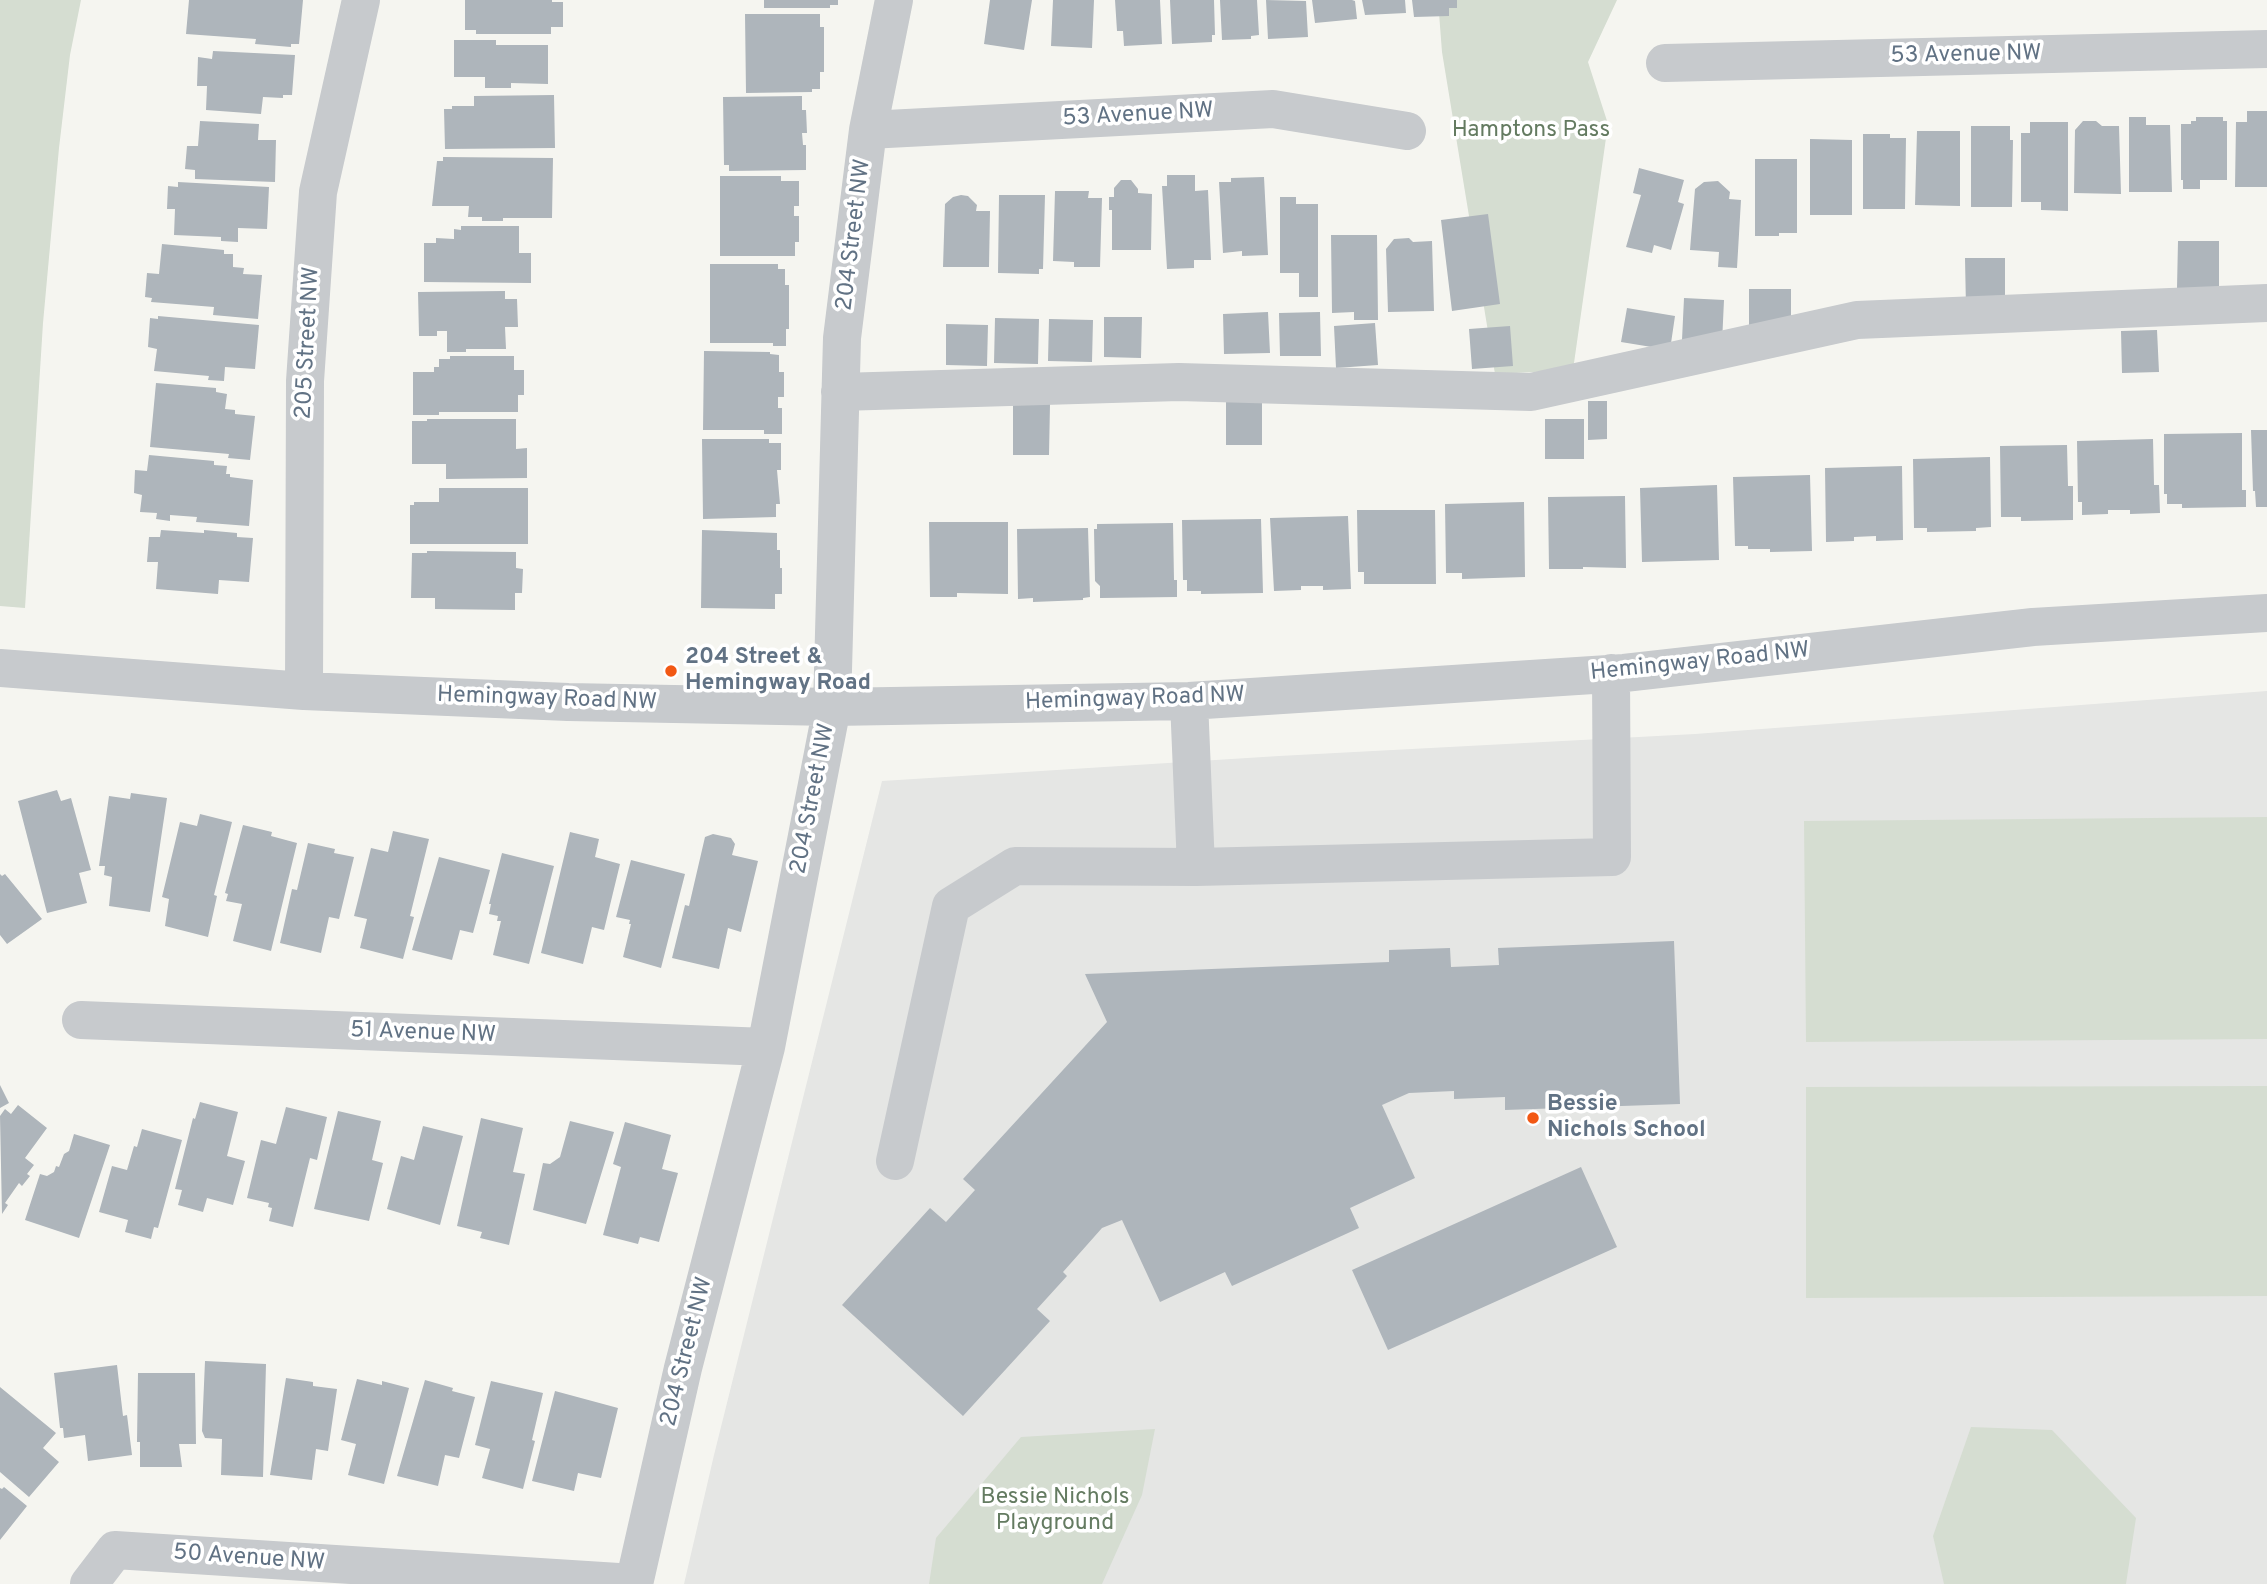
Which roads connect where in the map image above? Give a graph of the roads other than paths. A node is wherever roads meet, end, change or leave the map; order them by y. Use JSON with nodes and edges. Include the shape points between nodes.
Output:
{"nodes":[{"id":1,"x":361,"y":0,"type":"edge"},
{"id":2,"x":894,"y":0,"type":"edge"},
{"id":3,"x":2267,"y":50,"type":"edge"},
{"id":4,"x":1665,"y":63,"type":"dead end"},
{"id":5,"x":868,"y":130,"type":"junction"},
{"id":6,"x":1407,"y":131,"type":"dead end"},
{"id":7,"x":2267,"y":303,"type":"edge"},
{"id":8,"x":841,"y":392,"type":"junction"},
{"id":9,"x":2267,"y":613,"type":"edge"},
{"id":10,"x":0,"y":668,"type":"edge"},
{"id":11,"x":1611,"y":673,"type":"junction"},
{"id":12,"x":304,"y":691,"type":"junction"},
{"id":13,"x":1189,"y":701,"type":"junction"},
{"id":14,"x":832,"y":707,"type":"junction"},
{"id":15,"x":1196,"y":867,"type":"junction"},
{"id":16,"x":81,"y":1020,"type":"dead end"},
{"id":17,"x":766,"y":1047,"type":"junction"},
{"id":18,"x":895,"y":1161,"type":"dead end"},
{"id":19,"x":89,"y":1584,"type":"edge"},
{"id":20,"x":634,"y":1584,"type":"edge"}],
"edges":[{"from":1,"to":12,"type":"street","name":"205 Street NW","via":[[318,192],[305,381]]},
{"from":2,"to":5,"type":"street","name":"204 Street NW"},
{"from":3,"to":4,"type":"street","name":"53 Avenue NW"},
{"from":5,"to":6,"type":"street","name":"53 Avenue NW","via":[[1273,109]]},
{"from":5,"to":8,"type":"street","name":"204 Street NW","via":[[842,338]]},
{"from":7,"to":8,"type":"street","via":[[1857,320],[1531,392],[1178,382]]},
{"from":8,"to":14,"type":"street","name":"204 Street NW"},
{"from":9,"to":11,"type":"street","name":"Hemingway Road NW","via":[[2033,627]]},
{"from":10,"to":12,"type":"street","name":"Hemingway Road NW"},
{"from":11,"to":13,"type":"street","name":"Hemingway Road NW"},
{"from":11,"to":15,"type":"street","via":[[1612,857]]},
{"from":12,"to":14,"type":"street","name":"Hemingway Road NW"},
{"from":13,"to":14,"type":"street","name":"Hemingway Road NW"},
{"from":13,"to":15,"type":"street"},
{"from":14,"to":17,"type":"street","name":"204 Street NW"},
{"from":15,"to":18,"type":"street","via":[[1015,866],[951,906]]},
{"from":16,"to":17,"type":"street","name":"51 Avenue NW"},
{"from":17,"to":20,"type":"street","name":"204 Street NW","via":[[683,1368]]},
{"from":19,"to":20,"type":"street","name":"50 Avenue NW","via":[[115,1550]]}]}
